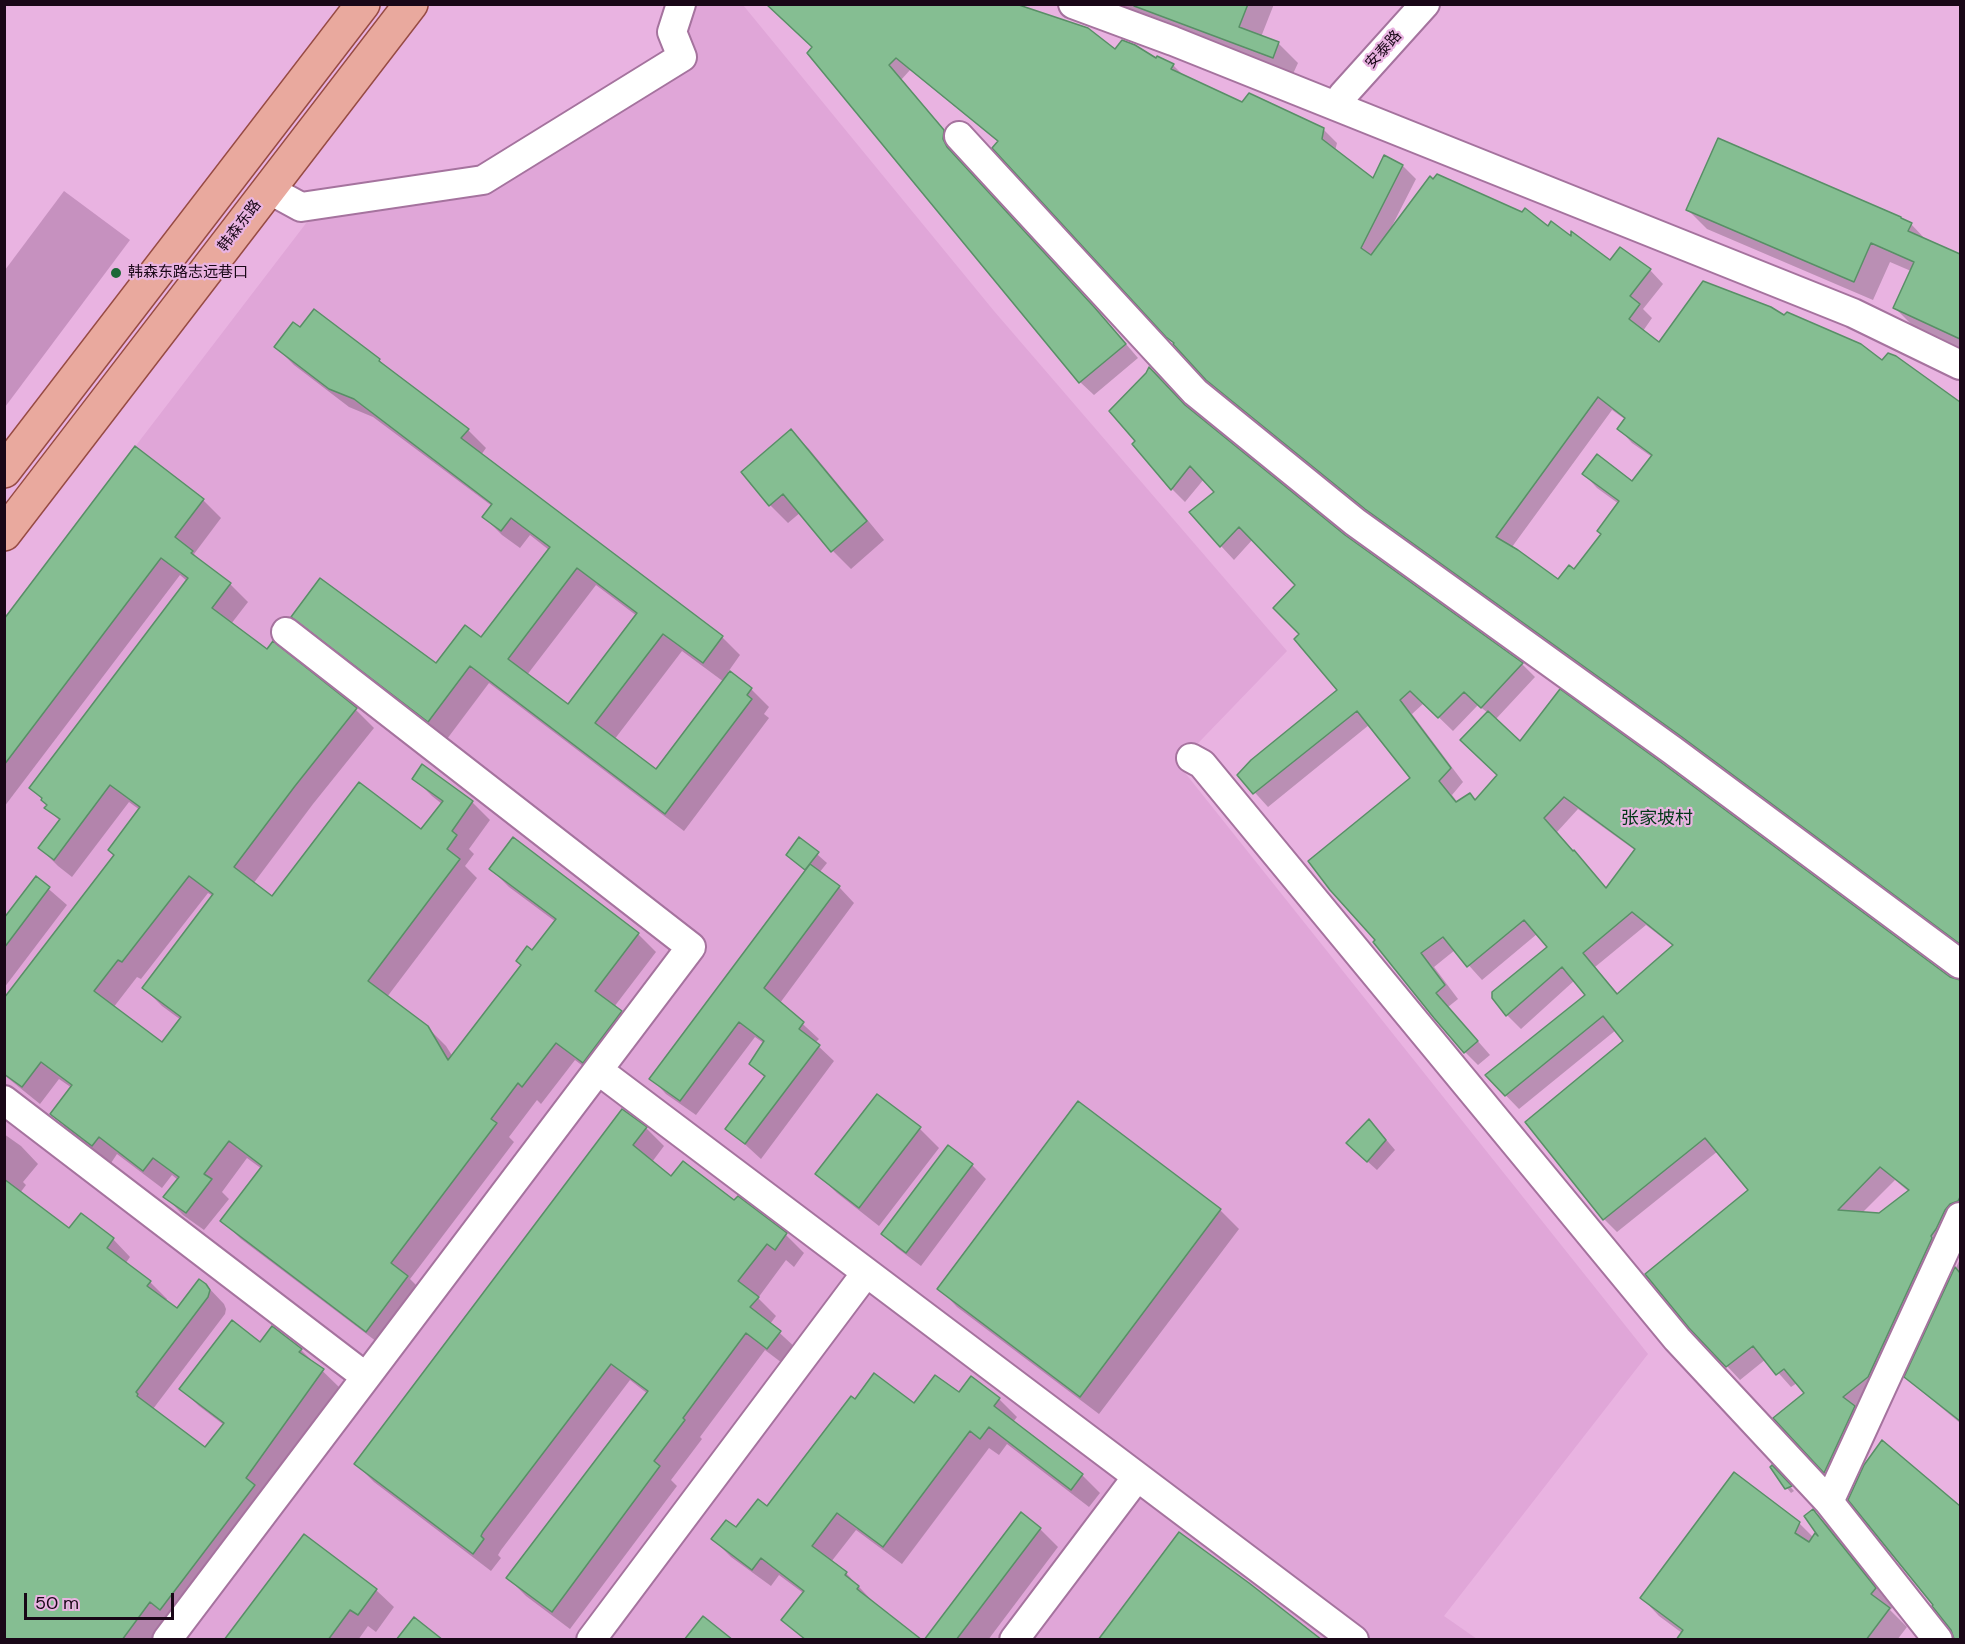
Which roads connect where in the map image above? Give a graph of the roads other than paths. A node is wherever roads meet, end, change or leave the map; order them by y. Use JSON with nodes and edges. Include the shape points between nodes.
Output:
{"nodes":[{"id":1,"x":363,"y":4,"type":"edge"},
{"id":2,"x":411,"y":4,"type":"edge"},
{"id":3,"x":681,"y":4,"type":"edge"},
{"id":4,"x":1073,"y":4,"type":"edge"},
{"id":5,"x":1425,"y":4,"type":"edge"},
{"id":6,"x":1340,"y":100,"type":"junction"},
{"id":7,"x":959,"y":136,"type":"dead end"},
{"id":8,"x":268,"y":189,"type":"junction"},
{"id":9,"x":1960,"y":365,"type":"edge"},
{"id":10,"x":4,"y":471,"type":"edge"},
{"id":11,"x":4,"y":534,"type":"edge"},
{"id":12,"x":286,"y":632,"type":"dead end"},
{"id":13,"x":1191,"y":758,"type":"dead end"},
{"id":14,"x":1960,"y":964,"type":"edge"},
{"id":15,"x":598,"y":1071,"type":"junction"},
{"id":16,"x":4,"y":1100,"type":"edge"},
{"id":17,"x":1960,"y":1217,"type":"edge"},
{"id":18,"x":866,"y":1273,"type":"junction"},
{"id":19,"x":366,"y":1377,"type":"junction"},
{"id":20,"x":1137,"y":1477,"type":"junction"},
{"id":21,"x":1829,"y":1502,"type":"junction"},
{"id":22,"x":167,"y":1640,"type":"edge"},
{"id":23,"x":591,"y":1640,"type":"edge"},
{"id":24,"x":1014,"y":1640,"type":"edge"},
{"id":25,"x":1354,"y":1640,"type":"edge"},
{"id":26,"x":1938,"y":1640,"type":"edge"}],
"edges":[{"from":1,"to":10,"type":"main road"},
{"from":2,"to":8,"type":"main road","name":"韩森东路"},
{"from":3,"to":8,"type":"street","via":[[672,32],[682,57],[483,180],[301,207]]},
{"from":4,"to":6,"type":"street"},
{"from":5,"to":6,"type":"street","name":"安泰路"},
{"from":6,"to":9,"type":"street","via":[[1853,313]]},
{"from":7,"to":14,"type":"street","via":[[1195,392],[1355,522]]},
{"from":8,"to":11,"type":"main road","name":"韩森东路"},
{"from":12,"to":15,"type":"street","via":[[691,947]]},
{"from":13,"to":21,"type":"street","via":[[1202,764],[1677,1339]]},
{"from":15,"to":18,"type":"street"},
{"from":15,"to":19,"type":"street"},
{"from":16,"to":19,"type":"street"},
{"from":17,"to":21,"type":"street"},
{"from":18,"to":20,"type":"street"},
{"from":18,"to":23,"type":"street"},
{"from":19,"to":22,"type":"street"},
{"from":20,"to":24,"type":"street"},
{"from":20,"to":25,"type":"street"},
{"from":21,"to":26,"type":"street"}]}
